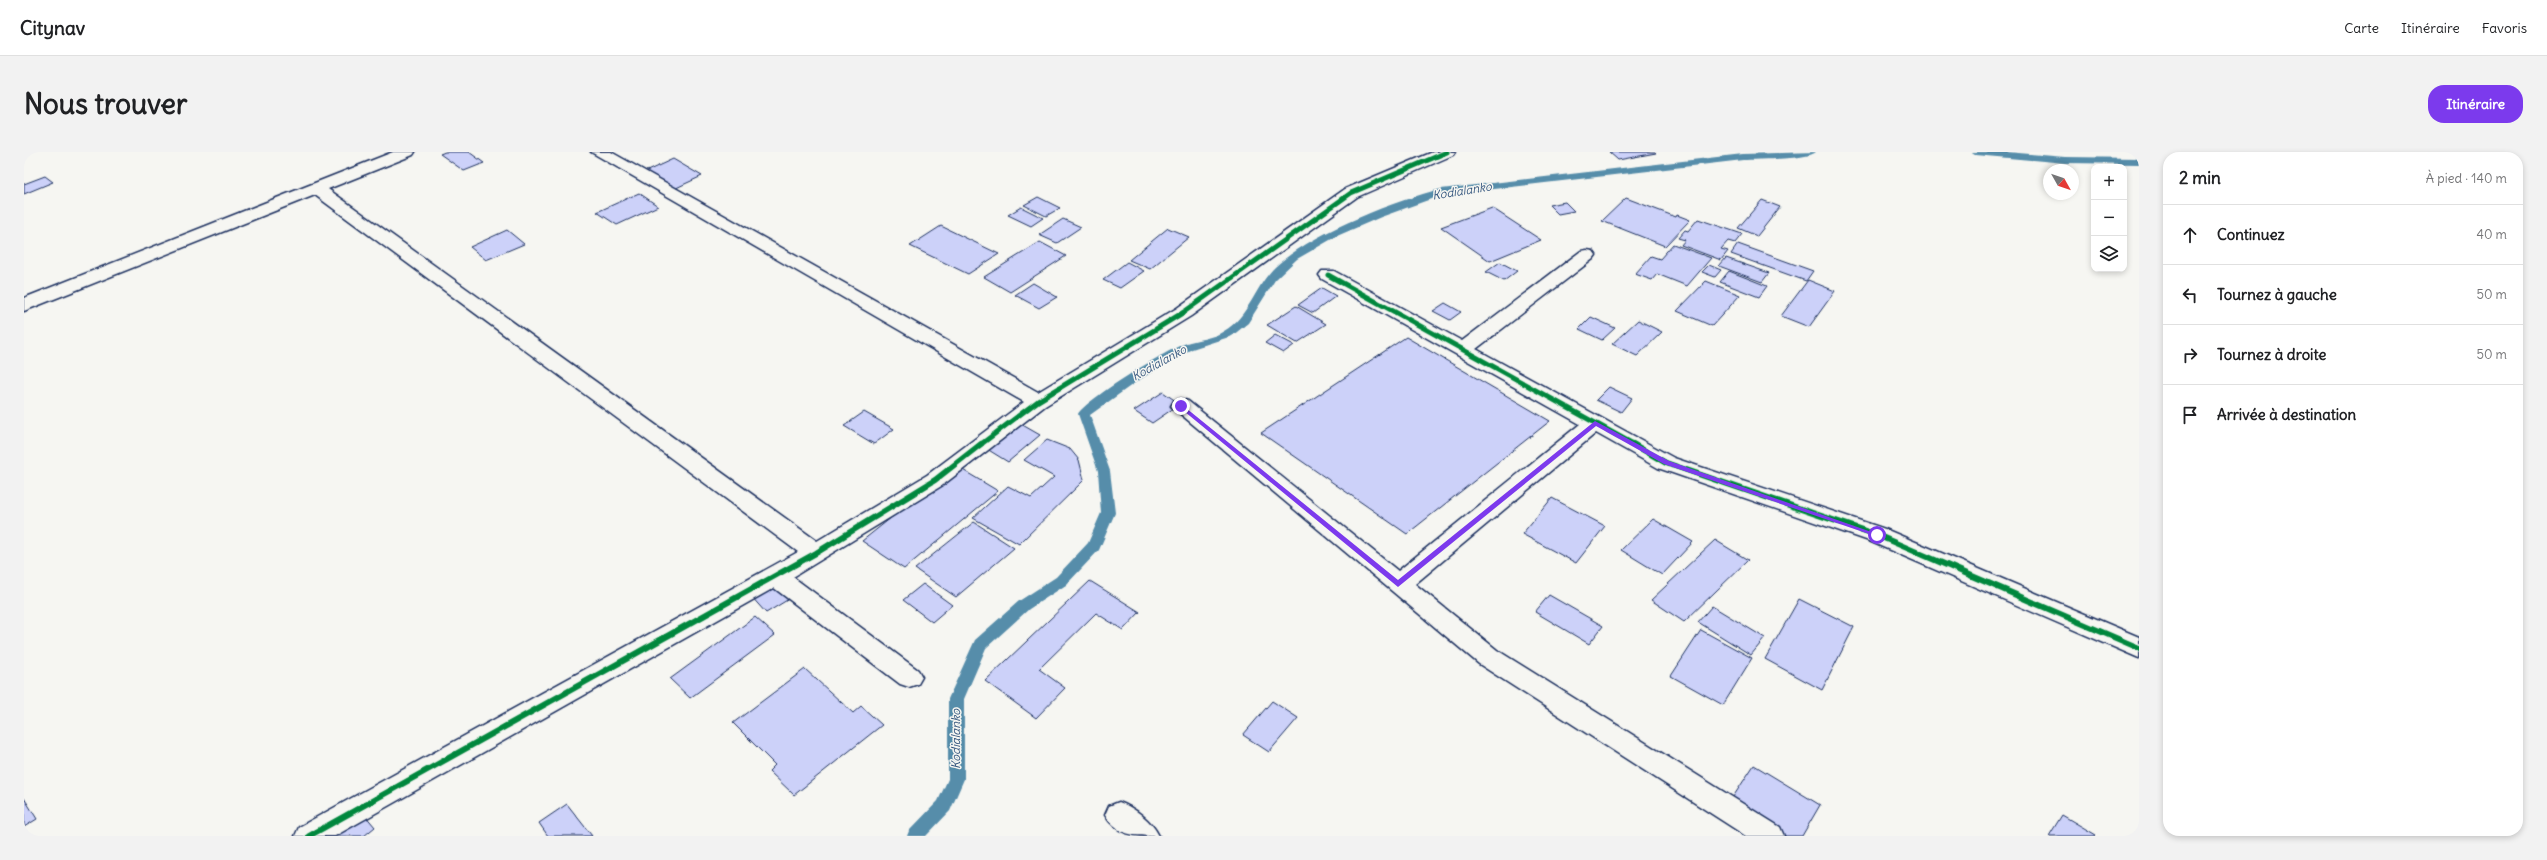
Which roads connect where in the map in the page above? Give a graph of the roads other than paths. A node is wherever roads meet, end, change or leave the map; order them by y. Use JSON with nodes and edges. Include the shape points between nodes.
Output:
{"nodes":[{"id":1,"x":407,"y":152,"type":"edge"},
{"id":2,"x":599,"y":152,"type":"edge"},
{"id":3,"x":1447,"y":152,"type":"edge"},
{"id":4,"x":316,"y":188,"type":"junction"},
{"id":5,"x":1587,"y":255,"type":"dead end"},
{"id":6,"x":1328,"y":274,"type":"dead end"},
{"id":7,"x":24,"y":305,"type":"edge"},
{"id":8,"x":1463,"y":350,"type":"junction"},
{"id":9,"x":1038,"y":401,"type":"junction"},
{"id":10,"x":1181,"y":406,"type":"dead end"},
{"id":11,"x":1595,"y":423,"type":"junction"},
{"id":12,"x":816,"y":553,"type":"junction"},
{"id":13,"x":775,"y":576,"type":"junction"},
{"id":14,"x":1398,"y":584,"type":"junction"},
{"id":15,"x":2139,"y":648,"type":"edge"},
{"id":16,"x":908,"y":677,"type":"dead end"},
{"id":17,"x":1119,"y":815,"type":"dead end"},
{"id":18,"x":309,"y":836,"type":"edge"},
{"id":19,"x":1145,"y":836,"type":"edge"},
{"id":20,"x":1770,"y":836,"type":"edge"}],
"edges":[{"from":1,"to":4,"type":"street"},
{"from":2,"to":9,"type":"street"},
{"from":3,"to":9,"type":"street","via":[[1351,193],[1184,312]]},
{"from":4,"to":7,"type":"street"},
{"from":4,"to":12,"type":"street"},
{"from":5,"to":8,"type":"street"},
{"from":6,"to":8,"type":"street"},
{"from":8,"to":11,"type":"street"},
{"from":9,"to":12,"type":"street","via":[[935,480]]},
{"from":10,"to":14,"type":"street"},
{"from":11,"to":14,"type":"street"},
{"from":11,"to":15,"type":"street","via":[[1666,463],[1877,535]]},
{"from":12,"to":13,"type":"street"},
{"from":13,"to":16,"type":"street"},
{"from":13,"to":18,"type":"street"},
{"from":14,"to":20,"type":"street","via":[[1488,657]]},
{"from":17,"to":19,"type":"street"}]}
